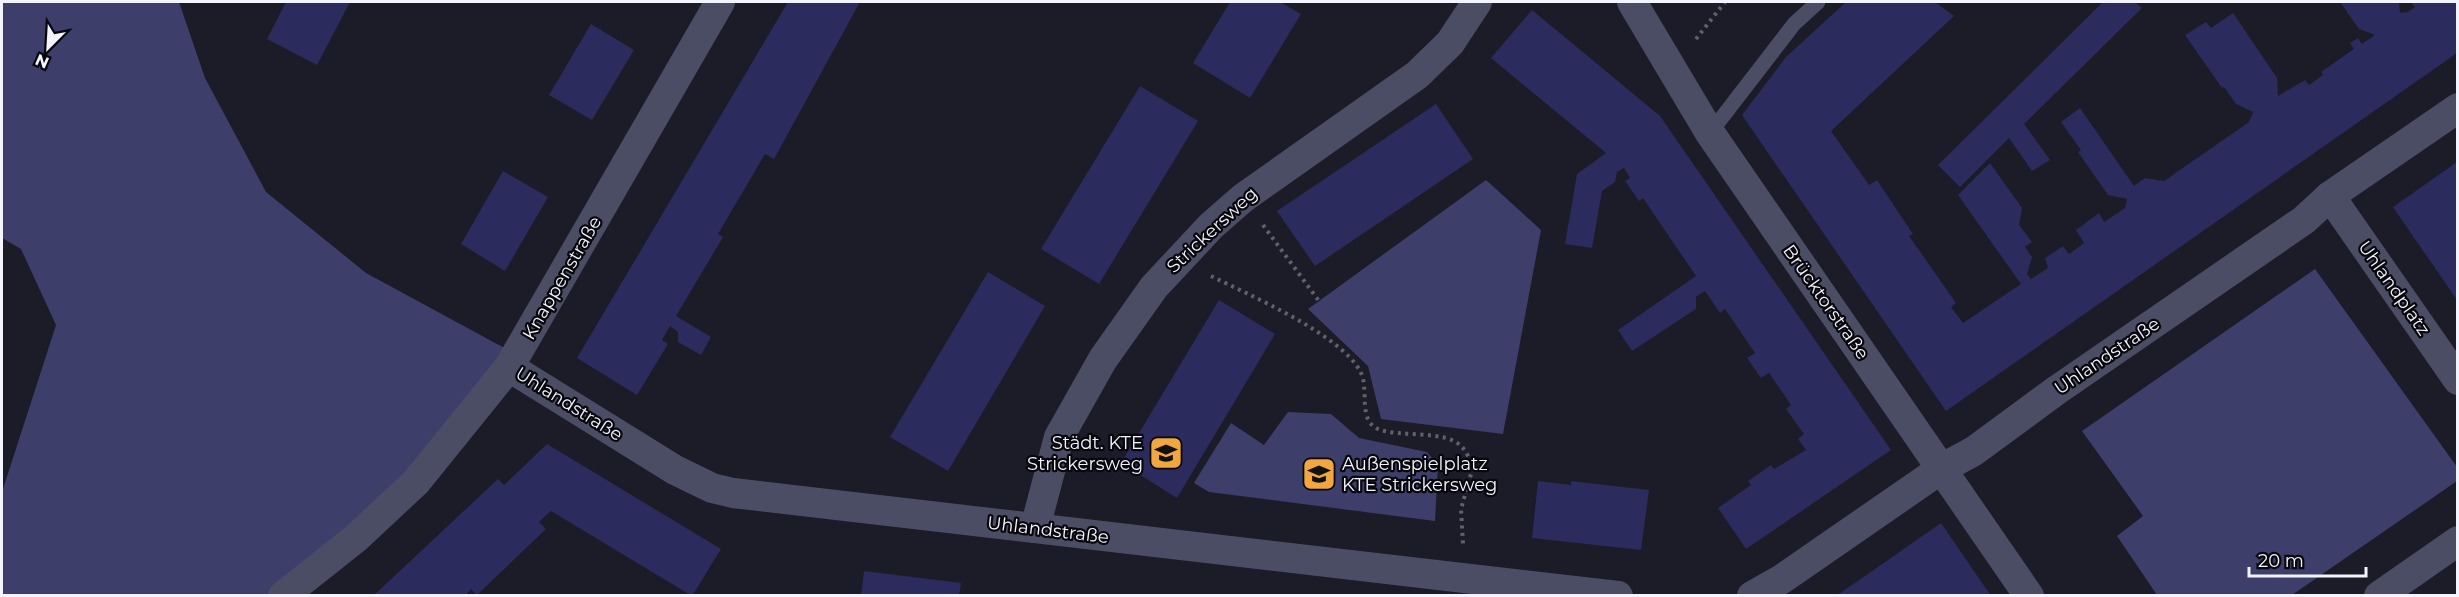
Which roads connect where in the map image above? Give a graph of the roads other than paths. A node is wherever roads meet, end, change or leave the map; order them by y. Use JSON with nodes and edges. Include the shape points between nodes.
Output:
{"nodes":[{"id":1,"x":720,"y":2,"type":"edge"},
{"id":2,"x":1477,"y":2,"type":"edge"},
{"id":3,"x":1632,"y":2,"type":"edge"},
{"id":4,"x":1818,"y":2,"type":"edge"},
{"id":5,"x":2457,"y":108,"type":"edge"},
{"id":6,"x":1710,"y":133,"type":"junction"},
{"id":7,"x":2330,"y":196,"type":"junction"},
{"id":8,"x":510,"y":367,"type":"junction"},
{"id":9,"x":2457,"y":380,"type":"edge"},
{"id":10,"x":1941,"y":469,"type":"junction"},
{"id":11,"x":1035,"y":528,"type":"junction"},
{"id":12,"x":2457,"y":541,"type":"edge"},
{"id":13,"x":283,"y":596,"type":"edge"},
{"id":14,"x":1618,"y":596,"type":"edge"},
{"id":15,"x":1752,"y":596,"type":"edge"},
{"id":16,"x":2029,"y":596,"type":"edge"},
{"id":17,"x":2379,"y":596,"type":"edge"}],
"edges":[{"from":1,"to":8,"type":"street","name":"Knappenstraße"},
{"from":2,"to":11,"type":"street","name":"Strickersweg","via":[[1450,43],[1417,75],[1243,198],[1154,287],[1115,340],[1066,423],[1055,447]]},
{"from":3,"to":6,"type":"street","name":"Brücktorstraße"},
{"from":4,"to":6,"type":"lane","via":[[1794,24]]},
{"from":5,"to":7,"type":"street","name":"Uhlandstraße"},
{"from":6,"to":10,"type":"street","name":"Brücktorstraße"},
{"from":7,"to":9,"type":"street","name":"Uhlandplatz"},
{"from":7,"to":10,"type":"street","name":"Uhlandstraße","via":[[2304,220],[1974,451]]},
{"from":8,"to":11,"type":"street","name":"Uhlandstraße","via":[[675,470],[712,488]]},
{"from":8,"to":13,"type":"street","name":"Knappenstraße","via":[[416,482],[356,538]]},
{"from":10,"to":15,"type":"street","name":"Uhlandstraße"},
{"from":10,"to":16,"type":"street","name":"Brücktorstraße"},
{"from":11,"to":14,"type":"street","name":"Uhlandstraße"},
{"from":12,"to":17,"type":"street"}]}
